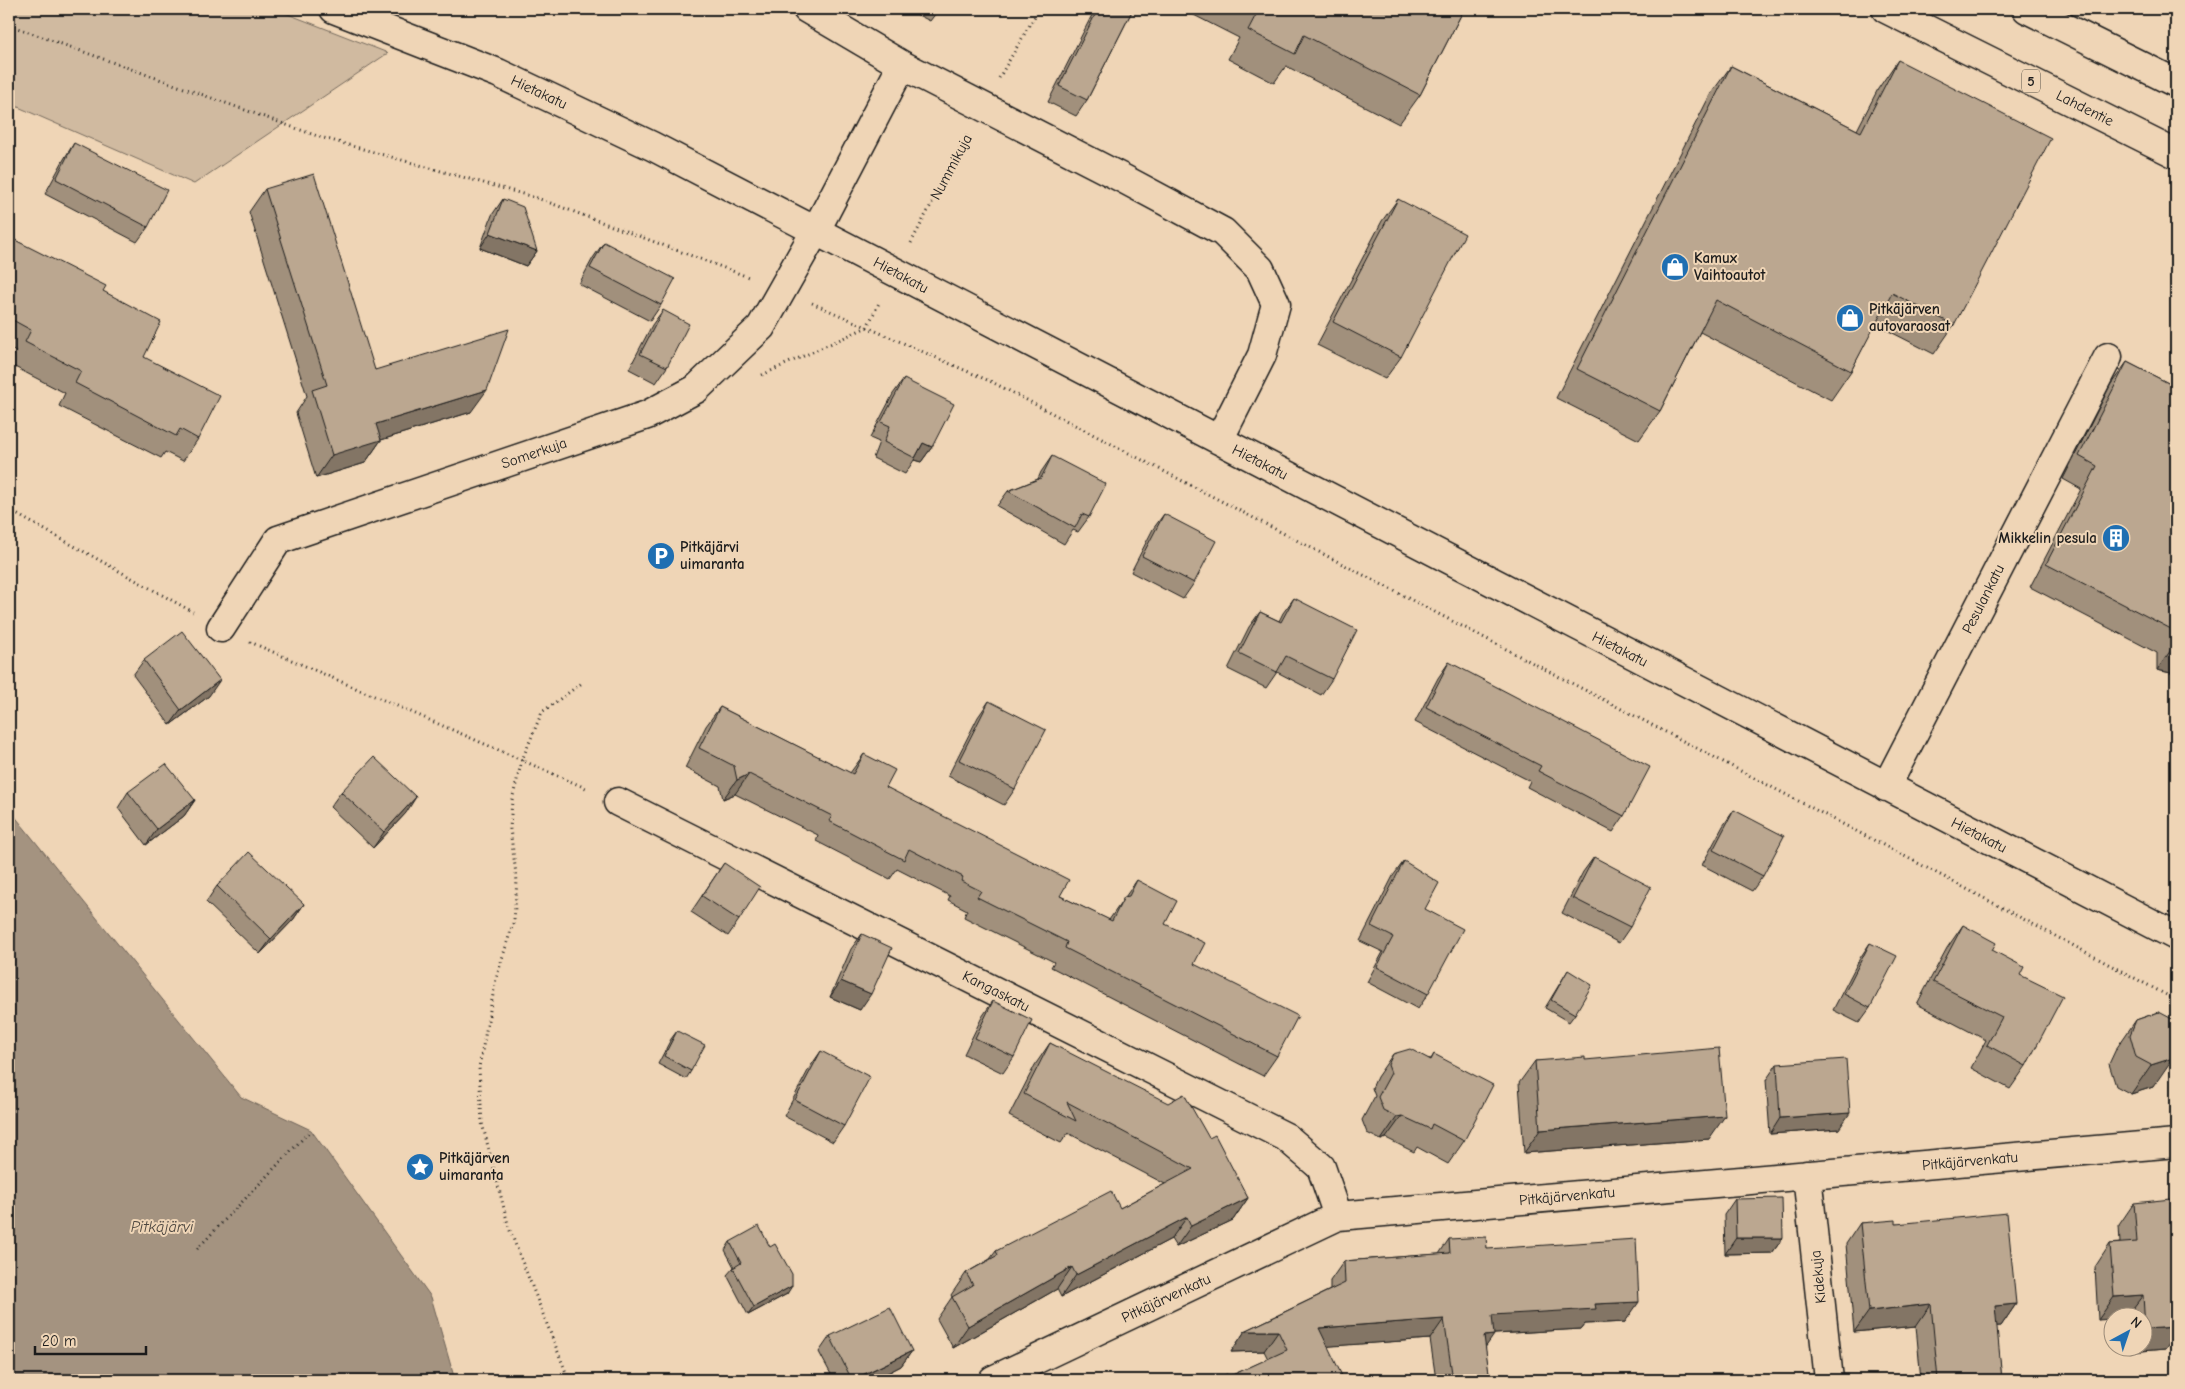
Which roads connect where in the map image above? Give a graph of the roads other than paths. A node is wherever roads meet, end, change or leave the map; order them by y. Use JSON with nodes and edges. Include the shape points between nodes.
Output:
{"nodes":[{"id":1,"x":334,"y":9,"type":"edge"},
{"id":2,"x":807,"y":9,"type":"edge"},
{"id":3,"x":1886,"y":9,"type":"edge"},
{"id":4,"x":2027,"y":9,"type":"edge"},
{"id":5,"x":902,"y":65,"type":"junction"},
{"id":6,"x":2176,"y":83,"type":"edge"},
{"id":7,"x":2176,"y":154,"type":"edge"},
{"id":8,"x":816,"y":230,"type":"junction"},
{"id":9,"x":2108,"y":357,"type":"dead end"},
{"id":10,"x":1219,"y":440,"type":"junction"},
{"id":11,"x":221,"y":628,"type":"road end"},
{"id":12,"x":1886,"y":787,"type":"junction"},
{"id":13,"x":618,"y":802,"type":"road end"},
{"id":14,"x":2176,"y":936,"type":"edge"},
{"id":15,"x":2176,"y":1143,"type":"edge"},
{"id":16,"x":1807,"y":1175,"type":"junction"},
{"id":17,"x":1338,"y":1216,"type":"junction"},
{"id":18,"x":993,"y":1380,"type":"edge"},
{"id":19,"x":1829,"y":1380,"type":"edge"}],
"edges":[{"from":1,"to":8,"type":"main road","name":"Hietakatu","via":[[498,73],[652,146]]},
{"from":2,"to":5,"type":"main road"},
{"from":3,"to":7,"type":"main road","name":"Lahdentie","number":"5"},
{"from":4,"to":6,"type":"main road"},
{"from":5,"to":8,"type":"main road"},
{"from":5,"to":10,"type":"main road","via":[[1223,232],[1260,269],[1276,304],[1262,355]]},
{"from":8,"to":10,"type":"main road","name":"Hietakatu"},
{"from":8,"to":11,"type":"main road","name":"Somerkuja","via":[[761,327],[696,389],[647,415],[278,540]]},
{"from":9,"to":12,"type":"main road","name":"Pesulankatu"},
{"from":10,"to":12,"type":"main road","name":"Hietakatu"},
{"from":12,"to":14,"type":"main road","name":"Hietakatu"},
{"from":13,"to":17,"type":"main road","name":"Kangaskatu","via":[[1286,1136],[1321,1166]]},
{"from":15,"to":16,"type":"main road","name":"Pitkäjärvenkatu"},
{"from":16,"to":17,"type":"main road","name":"Pitkäjärvenkatu"},
{"from":16,"to":19,"type":"main road","name":"Kidekuja"},
{"from":17,"to":18,"type":"main road","name":"Pitkäjärvenkatu"}]}
